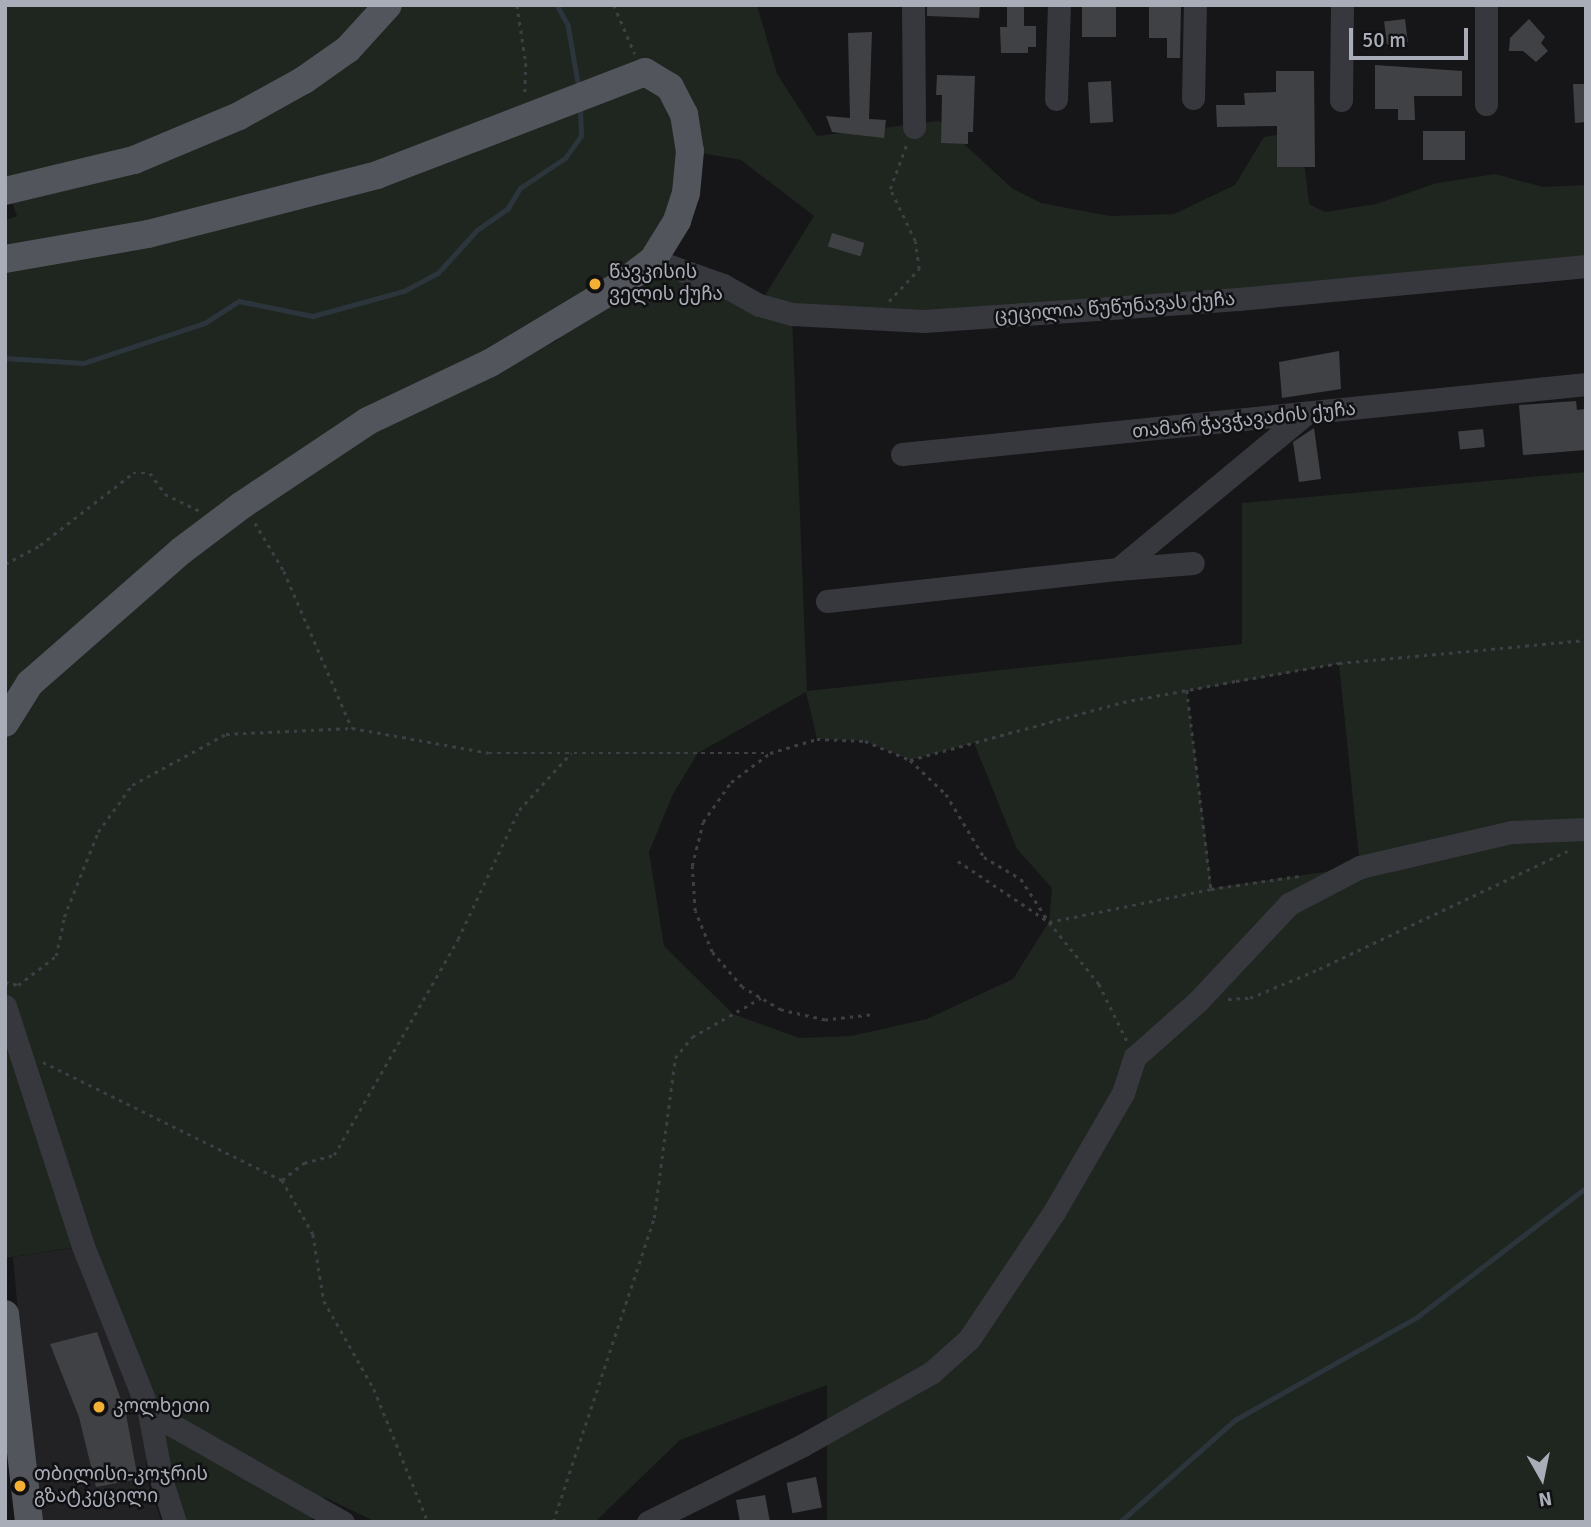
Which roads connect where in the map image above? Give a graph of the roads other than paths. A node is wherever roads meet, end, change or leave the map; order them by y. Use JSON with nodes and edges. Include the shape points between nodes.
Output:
{"nodes":[{"id":1,"x":388,"y":5,"type":"edge"},
{"id":2,"x":914,"y":5,"type":"edge"},
{"id":3,"x":1059,"y":5,"type":"edge"},
{"id":4,"x":1195,"y":5,"type":"edge"},
{"id":5,"x":1342,"y":5,"type":"edge"},
{"id":6,"x":1486,"y":5,"type":"edge"},
{"id":7,"x":1193,"y":98,"type":"dead end"},
{"id":8,"x":1056,"y":99,"type":"dead end"},
{"id":9,"x":1341,"y":100,"type":"dead end"},
{"id":10,"x":1486,"y":104,"type":"dead end"},
{"id":11,"x":914,"y":127,"type":"road end"},
{"id":12,"x":5,"y":191,"type":"edge"},
{"id":13,"x":5,"y":259,"type":"edge"},
{"id":14,"x":653,"y":260,"type":"junction"},
{"id":15,"x":1586,"y":266,"type":"edge"},
{"id":16,"x":1586,"y":384,"type":"edge"},
{"id":17,"x":1303,"y":416,"type":"junction"},
{"id":18,"x":902,"y":454,"type":"dead end"},
{"id":19,"x":1193,"y":563,"type":"dead end"},
{"id":20,"x":1118,"y":569,"type":"junction"},
{"id":21,"x":827,"y":601,"type":"dead end"},
{"id":22,"x":5,"y":723,"type":"edge"},
{"id":23,"x":1580,"y":838,"type":"edge"},
{"id":24,"x":5,"y":1006,"type":"edge"},
{"id":25,"x":5,"y":1314,"type":"edge"},
{"id":26,"x":149,"y":1412,"type":"junction"},
{"id":27,"x":29,"y":1522,"type":"edge"},
{"id":28,"x":176,"y":1522,"type":"edge"},
{"id":29,"x":344,"y":1522,"type":"edge"},
{"id":30,"x":649,"y":1522,"type":"edge"}],
"edges":[{"from":1,"to":12,"type":"main road","via":[[348,49],[239,116],[134,160]]},
{"from":2,"to":11,"type":"street"},
{"from":3,"to":8,"type":"street"},
{"from":4,"to":7,"type":"street"},
{"from":5,"to":9,"type":"street"},
{"from":6,"to":10,"type":"street"},
{"from":13,"to":14,"type":"main road","via":[[148,234],[376,175],[645,72],[660,79],[679,100],[690,151],[686,193],[677,221]]},
{"from":14,"to":15,"type":"street","name":"ცეცილია წუწუნავას ქუჩა","via":[[723,285],[759,305],[792,314],[924,321],[1028,316]]},
{"from":14,"to":22,"type":"main road","via":[[501,357],[368,421],[242,505],[30,683]]},
{"from":16,"to":17,"type":"street","name":"თამარ ჭავჭავაძის ქუჩა"},
{"from":17,"to":18,"type":"street","name":"თამარ ჭავჭავაძის ქუჩა"},
{"from":17,"to":20,"type":"street"},
{"from":19,"to":20,"type":"street"},
{"from":20,"to":21,"type":"street"},
{"from":23,"to":30,"type":"street","via":[[1512,831],[1360,867],[1289,904],[1198,1001],[1135,1057],[1123,1093],[1054,1212],[969,1339],[931,1373],[803,1445]]},
{"from":24,"to":26,"type":"street","via":[[83,1246]]},
{"from":25,"to":27,"type":"main road"},
{"from":26,"to":28,"type":"street","via":[[162,1482]]},
{"from":26,"to":29,"type":"street"}]}
